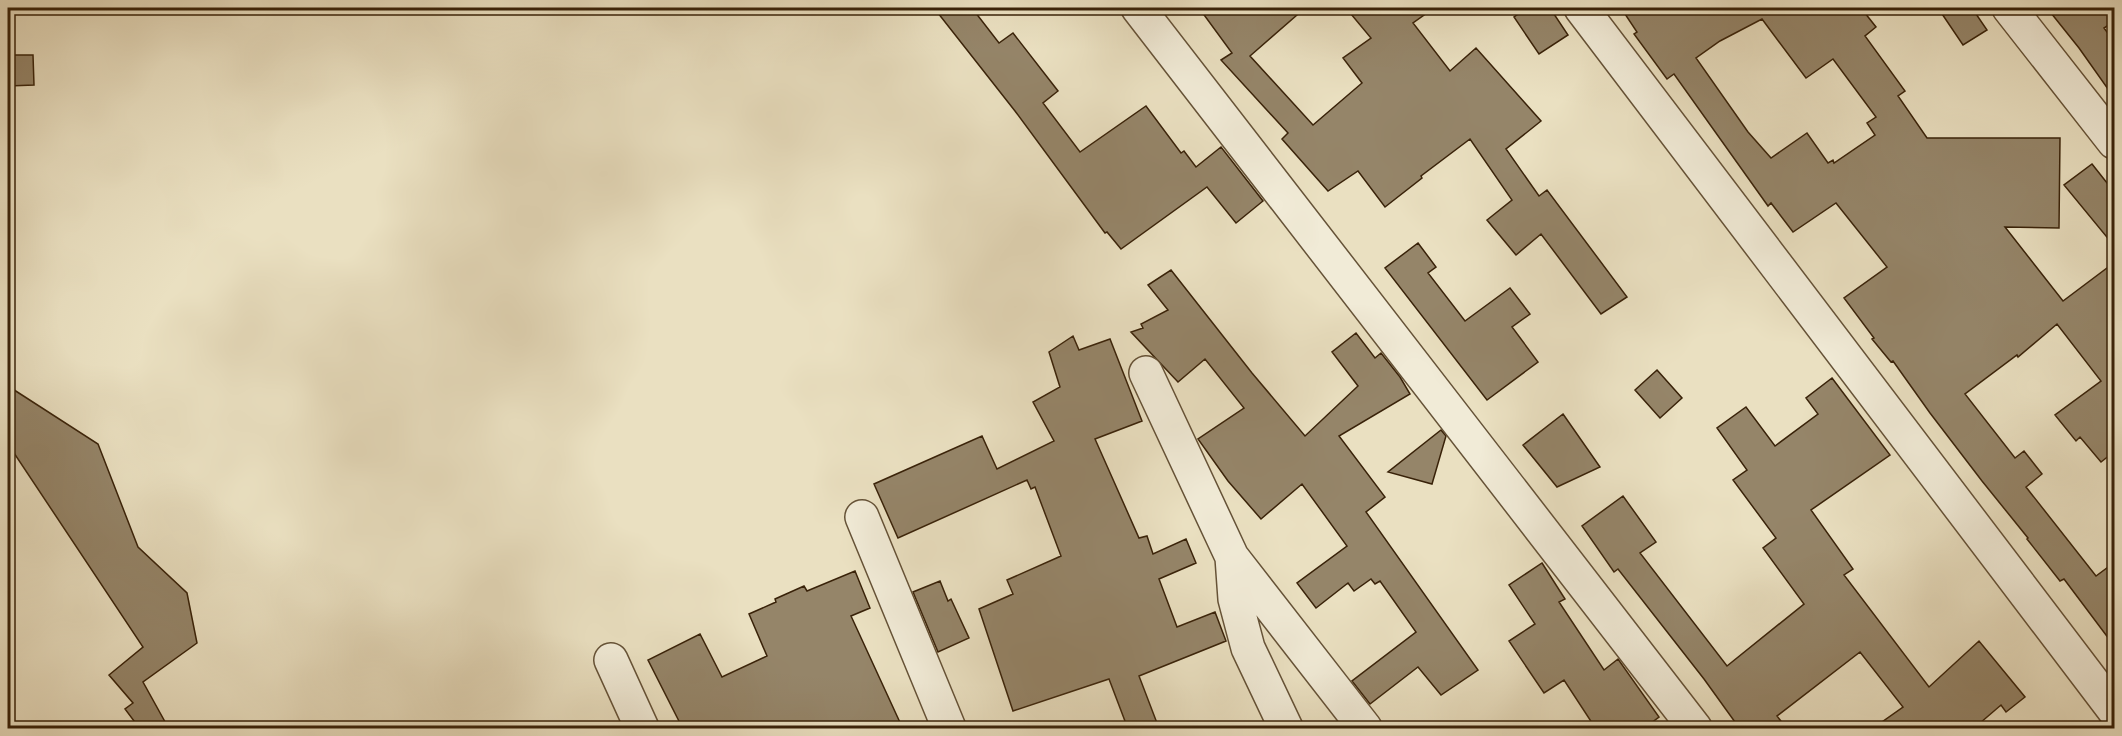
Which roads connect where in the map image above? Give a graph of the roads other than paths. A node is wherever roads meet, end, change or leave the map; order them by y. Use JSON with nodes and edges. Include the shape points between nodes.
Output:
{"nodes":[{"id":1,"x":1138,"y":8,"type":"edge"},
{"id":2,"x":1581,"y":8,"type":"edge"},
{"id":3,"x":2009,"y":8,"type":"edge"},
{"id":4,"x":2115,"y":142,"type":"edge"},
{"id":5,"x":1146,"y":373,"type":"dead end"},
{"id":6,"x":862,"y":518,"type":"dead end"},
{"id":7,"x":1232,"y":557,"type":"junction"},
{"id":8,"x":611,"y":660,"type":"dead end"},
{"id":9,"x":2115,"y":710,"type":"edge"},
{"id":10,"x":642,"y":729,"type":"edge"},
{"id":11,"x":949,"y":729,"type":"edge"},
{"id":12,"x":1286,"y":729,"type":"edge"},
{"id":13,"x":1365,"y":729,"type":"edge"},
{"id":14,"x":1695,"y":729,"type":"edge"}],
"edges":[{"from":1,"to":14,"type":"street"},
{"from":2,"to":9,"type":"street"},
{"from":3,"to":4,"type":"street"},
{"from":5,"to":7,"type":"street"},
{"from":6,"to":11,"type":"street"},
{"from":7,"to":12,"type":"street","via":[[1235,599],[1248,648]]},
{"from":7,"to":13,"type":"street"},
{"from":8,"to":10,"type":"street"}]}
